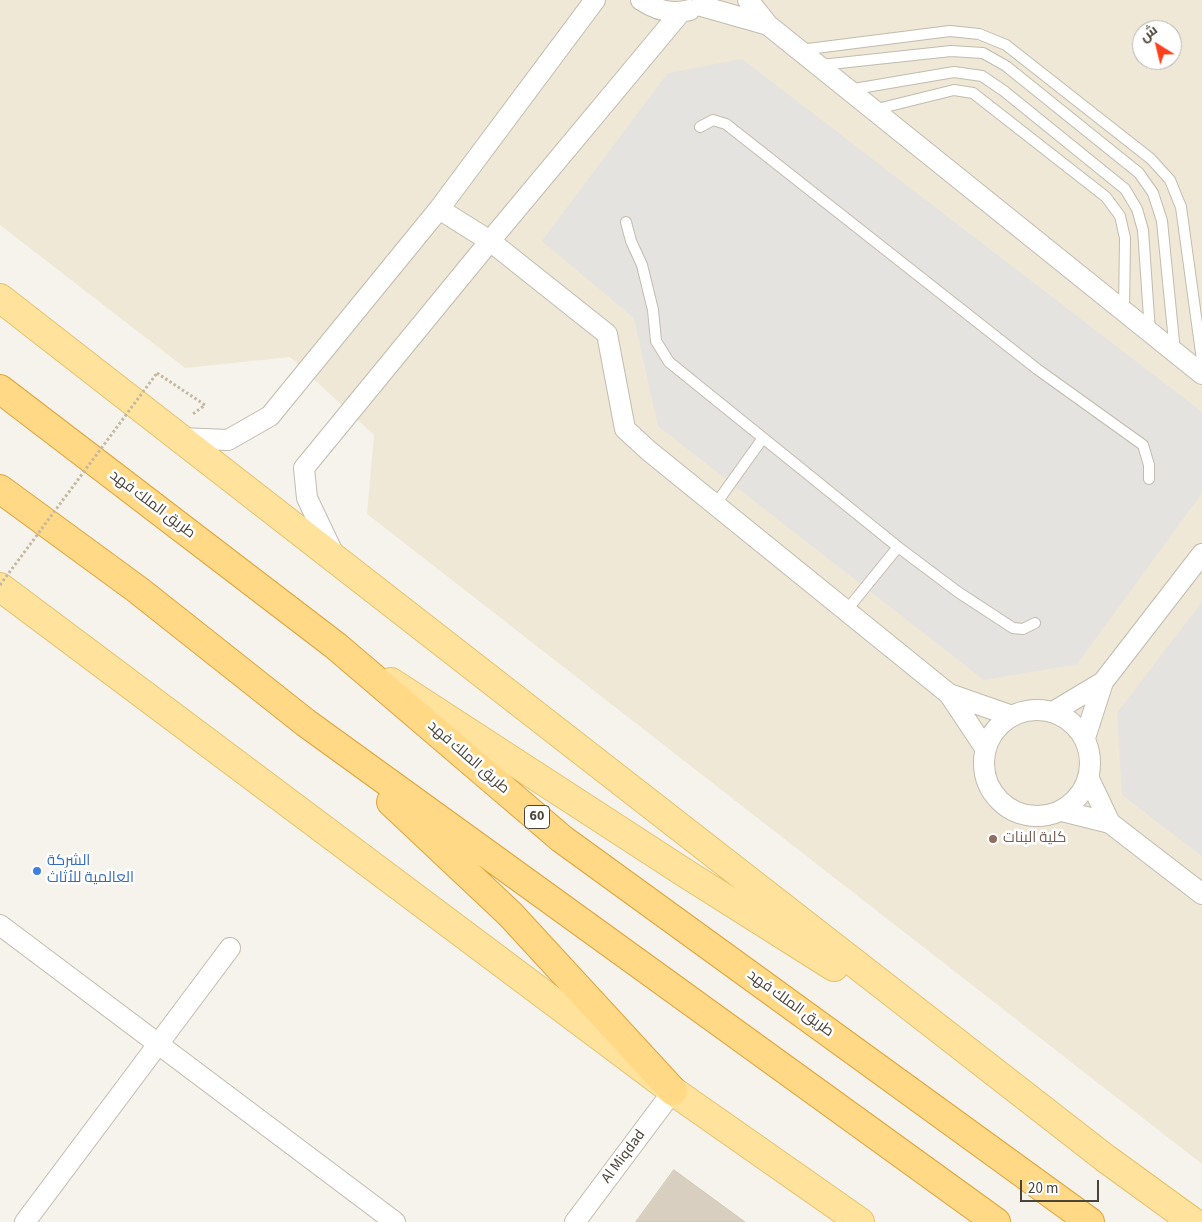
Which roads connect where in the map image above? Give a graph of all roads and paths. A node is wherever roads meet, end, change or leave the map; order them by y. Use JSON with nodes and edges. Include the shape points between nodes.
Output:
{"nodes":[{"id":1,"x":595,"y":0,"type":"edge"},
{"id":2,"x":641,"y":0,"type":"edge"},
{"id":3,"x":748,"y":0,"type":"edge"},
{"id":4,"x":705,"y":3,"type":"edge"},
{"id":5,"x":680,"y":12,"type":"junction"},
{"id":6,"x":768,"y":25,"type":"junction"},
{"id":7,"x":798,"y":50,"type":"junction"},
{"id":8,"x":816,"y":65,"type":"junction"},
{"id":9,"x":847,"y":90,"type":"junction"},
{"id":10,"x":872,"y":110,"type":"junction"},
{"id":11,"x":700,"y":127,"type":"dead end"},
{"id":12,"x":439,"y":209,"type":"junction"},
{"id":13,"x":626,"y":222,"type":"dead end"},
{"id":14,"x":490,"y":241,"type":"junction"},
{"id":15,"x":0,"y":298,"type":"edge"},
{"id":16,"x":1124,"y":312,"type":"junction"},
{"id":17,"x":1150,"y":333,"type":"junction"},
{"id":18,"x":1175,"y":353,"type":"junction"},
{"id":19,"x":1202,"y":360,"type":"edge"},
{"id":20,"x":1202,"y":374,"type":"edge"},
{"id":21,"x":0,"y":389,"type":"edge"},
{"id":22,"x":175,"y":434,"type":"junction"},
{"id":23,"x":763,"y":438,"type":"junction"},
{"id":24,"x":1149,"y":479,"type":"dead end"},
{"id":25,"x":0,"y":489,"type":"edge"},
{"id":26,"x":715,"y":505,"type":"junction"},
{"id":27,"x":898,"y":547,"type":"junction"},
{"id":28,"x":1202,"y":554,"type":"edge"},
{"id":29,"x":337,"y":561,"type":"junction"},
{"id":30,"x":0,"y":586,"type":"edge"},
{"id":31,"x":846,"y":611,"type":"junction"},
{"id":32,"x":1035,"y":624,"type":"dead end"},
{"id":33,"x":336,"y":646,"type":"junction"},
{"id":34,"x":1103,"y":682,"type":"junction"},
{"id":35,"x":949,"y":694,"type":"junction"},
{"id":36,"x":1053,"y":712,"type":"junction"},
{"id":37,"x":1012,"y":716,"type":"junction"},
{"id":38,"x":306,"y":723,"type":"junction"},
{"id":39,"x":1085,"y":738,"type":"junction"},
{"id":40,"x":985,"y":748,"type":"junction"},
{"id":41,"x":1088,"y":779,"type":"junction"},
{"id":42,"x":1062,"y":811,"type":"junction"},
{"id":43,"x":1110,"y":823,"type":"junction"},
{"id":44,"x":1202,"y":894,"type":"edge"},
{"id":45,"x":0,"y":925,"type":"edge"},
{"id":46,"x":230,"y":948,"type":"dead end"},
{"id":47,"x":158,"y":1044,"type":"junction"},
{"id":48,"x":971,"y":1053,"type":"junction"},
{"id":49,"x":673,"y":1091,"type":"junction"},
{"id":50,"x":25,"y":1222,"type":"edge"},
{"id":51,"x":396,"y":1222,"type":"edge"},
{"id":52,"x":575,"y":1222,"type":"edge"},
{"id":53,"x":860,"y":1222,"type":"edge"},
{"id":54,"x":996,"y":1222,"type":"edge"},
{"id":55,"x":1090,"y":1222,"type":"edge"},
{"id":56,"x":1194,"y":1222,"type":"edge"}],
"edges":[{"from":1,"to":12,"type":"street"},
{"from":2,"to":5,"type":"street","via":[[660,10]]},
{"from":3,"to":6,"type":"street"},
{"from":4,"to":5,"type":"street"},
{"from":4,"to":6,"type":"street"},
{"from":5,"to":14,"type":"street"},
{"from":6,"to":7,"type":"street"},
{"from":7,"to":8,"type":"street"},
{"from":7,"to":19,"type":"lane","via":[[950,31],[979,34],[1006,45],[1151,159],[1170,180],[1181,207]]},
{"from":8,"to":9,"type":"street"},
{"from":8,"to":18,"type":"lane","via":[[951,51],[983,53],[1006,66],[1139,173],[1153,193],[1162,221]]},
{"from":9,"to":10,"type":"street"},
{"from":9,"to":17,"type":"lane","via":[[954,72],[982,76],[1004,91],[1125,189],[1137,209],[1143,230]]},
{"from":10,"to":16,"type":"street"},
{"from":10,"to":16,"type":"lane","via":[[954,90],[973,93],[1106,197],[1120,216],[1125,238]]},
{"from":11,"to":24,"type":"lane","via":[[713,120],[726,124],[1037,370],[1143,445]]},
{"from":12,"to":14,"type":"street"},
{"from":12,"to":22,"type":"street","via":[[270,416],[228,440]]},
{"from":13,"to":23,"type":"lane","via":[[642,265],[653,310],[656,341],[669,362]]},
{"from":14,"to":26,"type":"street","via":[[607,334],[625,429]]},
{"from":14,"to":29,"type":"street","via":[[304,468],[307,498]]},
{"from":15,"to":22,"type":"main road"},
{"from":16,"to":17,"type":"street"},
{"from":17,"to":18,"type":"street"},
{"from":18,"to":20,"type":"street"},
{"from":21,"to":33,"type":"highway","name":"طريق الملك فهد","number":"60"},
{"from":22,"to":29,"type":"main road"},
{"from":22,"to":30,"type":"path","bridge":true,"via":[[205,405],[157,373]]},
{"from":23,"to":26,"type":"lane"},
{"from":23,"to":27,"type":"lane"},
{"from":25,"to":38,"type":"highway","via":[[138,590]]},
{"from":26,"to":31,"type":"street"},
{"from":27,"to":31,"type":"lane"},
{"from":27,"to":32,"type":"lane","via":[[1013,628]]},
{"from":28,"to":34,"type":"street"},
{"from":29,"to":48,"type":"main road"},
{"from":30,"to":49,"type":"main road"},
{"from":31,"to":35,"type":"street"},
{"from":33,"to":48,"type":"main road"},
{"from":33,"to":55,"type":"highway","name":"طريق الملك فهد","number":"60","via":[[562,838]]},
{"from":34,"to":36,"type":"street"},
{"from":34,"to":39,"type":"street"},
{"from":35,"to":37,"type":"street"},
{"from":35,"to":40,"type":"street"},
{"from":36,"to":37,"type":"street","via":[[1032,710]]},
{"from":36,"to":39,"type":"street","via":[[1072,722]]},
{"from":37,"to":40,"type":"street","via":[[995,729]]},
{"from":38,"to":49,"type":"highway","via":[[510,914]]},
{"from":38,"to":54,"type":"highway"},
{"from":39,"to":41,"type":"street","via":[[1090,758]]},
{"from":40,"to":42,"type":"street","via":[[983,768],[989,789],[1002,805],[1021,815],[1042,817]]},
{"from":41,"to":42,"type":"street","via":[[1078,798]]},
{"from":41,"to":43,"type":"street"},
{"from":42,"to":43,"type":"street"},
{"from":43,"to":44,"type":"street"},
{"from":45,"to":47,"type":"street"},
{"from":46,"to":47,"type":"street"},
{"from":47,"to":50,"type":"street"},
{"from":47,"to":51,"type":"street"},
{"from":48,"to":56,"type":"main road","via":[[1105,1158]]},
{"from":49,"to":52,"type":"street","name":"Al Miqdad"},
{"from":49,"to":53,"type":"main road"}]}
